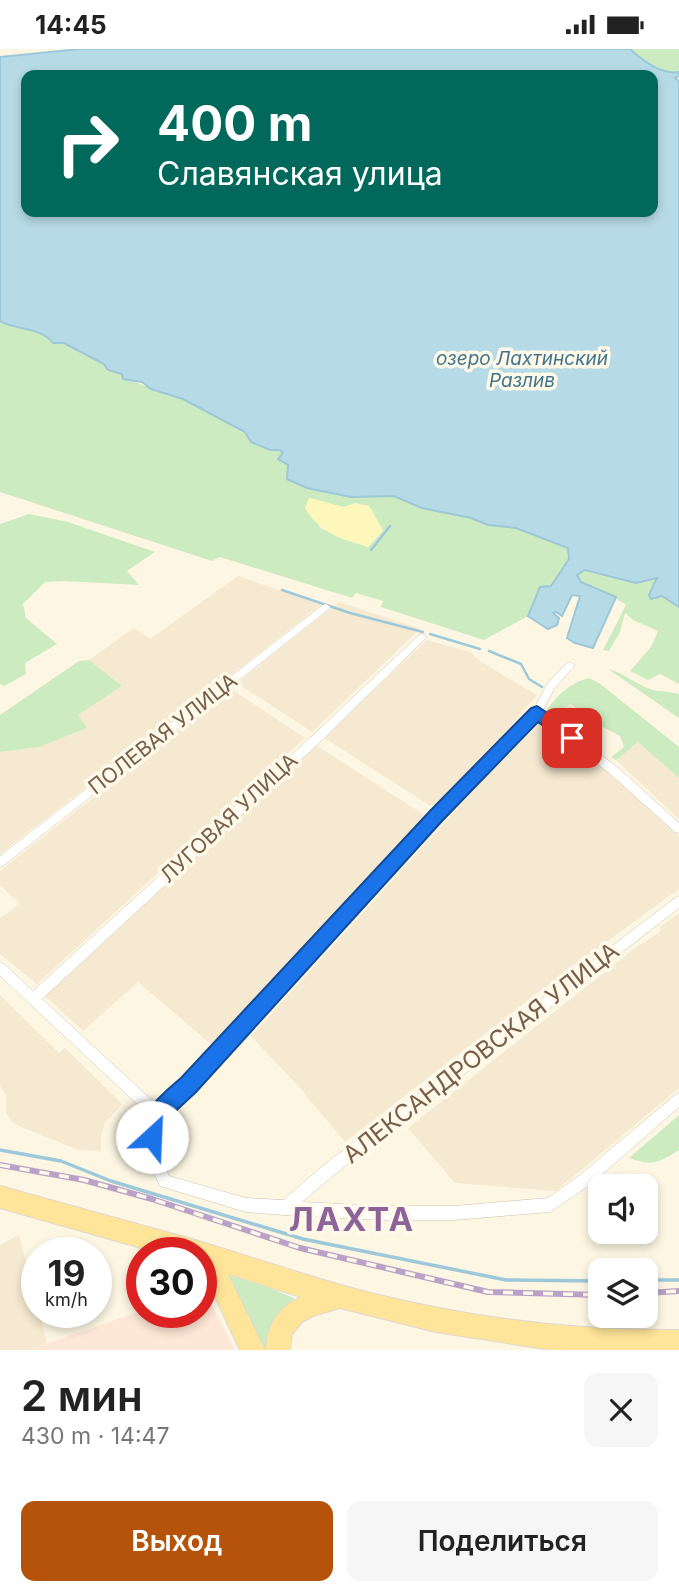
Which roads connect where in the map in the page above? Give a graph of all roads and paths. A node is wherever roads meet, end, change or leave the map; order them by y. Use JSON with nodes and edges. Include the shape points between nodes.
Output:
{"nodes":[{"id":1,"x":326,"y":607,"type":"dead end"},
{"id":2,"x":422,"y":637,"type":"dead end"},
{"id":3,"x":570,"y":665,"type":"dead end"},
{"id":4,"x":537,"y":713,"type":"junction"},
{"id":5,"x":679,"y":829,"type":"edge"},
{"id":6,"x":0,"y":862,"type":"edge"},
{"id":7,"x":679,"y":901,"type":"edge"},
{"id":8,"x":0,"y":968,"type":"edge"},
{"id":9,"x":34,"y":998,"type":"junction"},
{"id":10,"x":679,"y":1099,"type":"edge"},
{"id":11,"x":157,"y":1114,"type":"junction"},
{"id":12,"x":0,"y":1197,"type":"edge"},
{"id":13,"x":284,"y":1208,"type":"junction"},
{"id":14,"x":138,"y":1237,"type":"edge"},
{"id":15,"x":217,"y":1261,"type":"edge"},
{"id":16,"x":217,"y":1278,"type":"edge"},
{"id":17,"x":336,"y":1299,"type":"junction"},
{"id":18,"x":679,"y":1342,"type":"edge"},
{"id":19,"x":253,"y":1350,"type":"edge"},
{"id":20,"x":278,"y":1350,"type":"edge"}],
"edges":[{"from":1,"to":6,"type":"street","name":"ПОЛЕВАЯ УЛИЦА"},
{"from":2,"to":9,"type":"street","name":"ЛУГОВАЯ УЛИЦА"},
{"from":3,"to":4,"type":"street","via":[[550,687]]},
{"from":4,"to":5,"type":"street","via":[[612,769]]},
{"from":4,"to":11,"type":"street"},
{"from":7,"to":13,"type":"street","name":"АЛЕКСАНДРОВСКАЯ УЛИЦА"},
{"from":8,"to":9,"type":"street"},
{"from":9,"to":11,"type":"street"},
{"from":10,"to":13,"type":"street","via":[[550,1205],[454,1213]]},
{"from":11,"to":13,"type":"street","via":[[153,1157],[165,1181],[246,1205]]},
{"from":12,"to":14,"type":"main road"},
{"from":15,"to":17,"type":"main road"},
{"from":16,"to":19,"type":"main road"},
{"from":17,"to":18,"type":"main road","via":[[507,1337],[604,1345]]},
{"from":17,"to":20,"type":"main road","via":[[289,1315],[279,1334]]}]}
